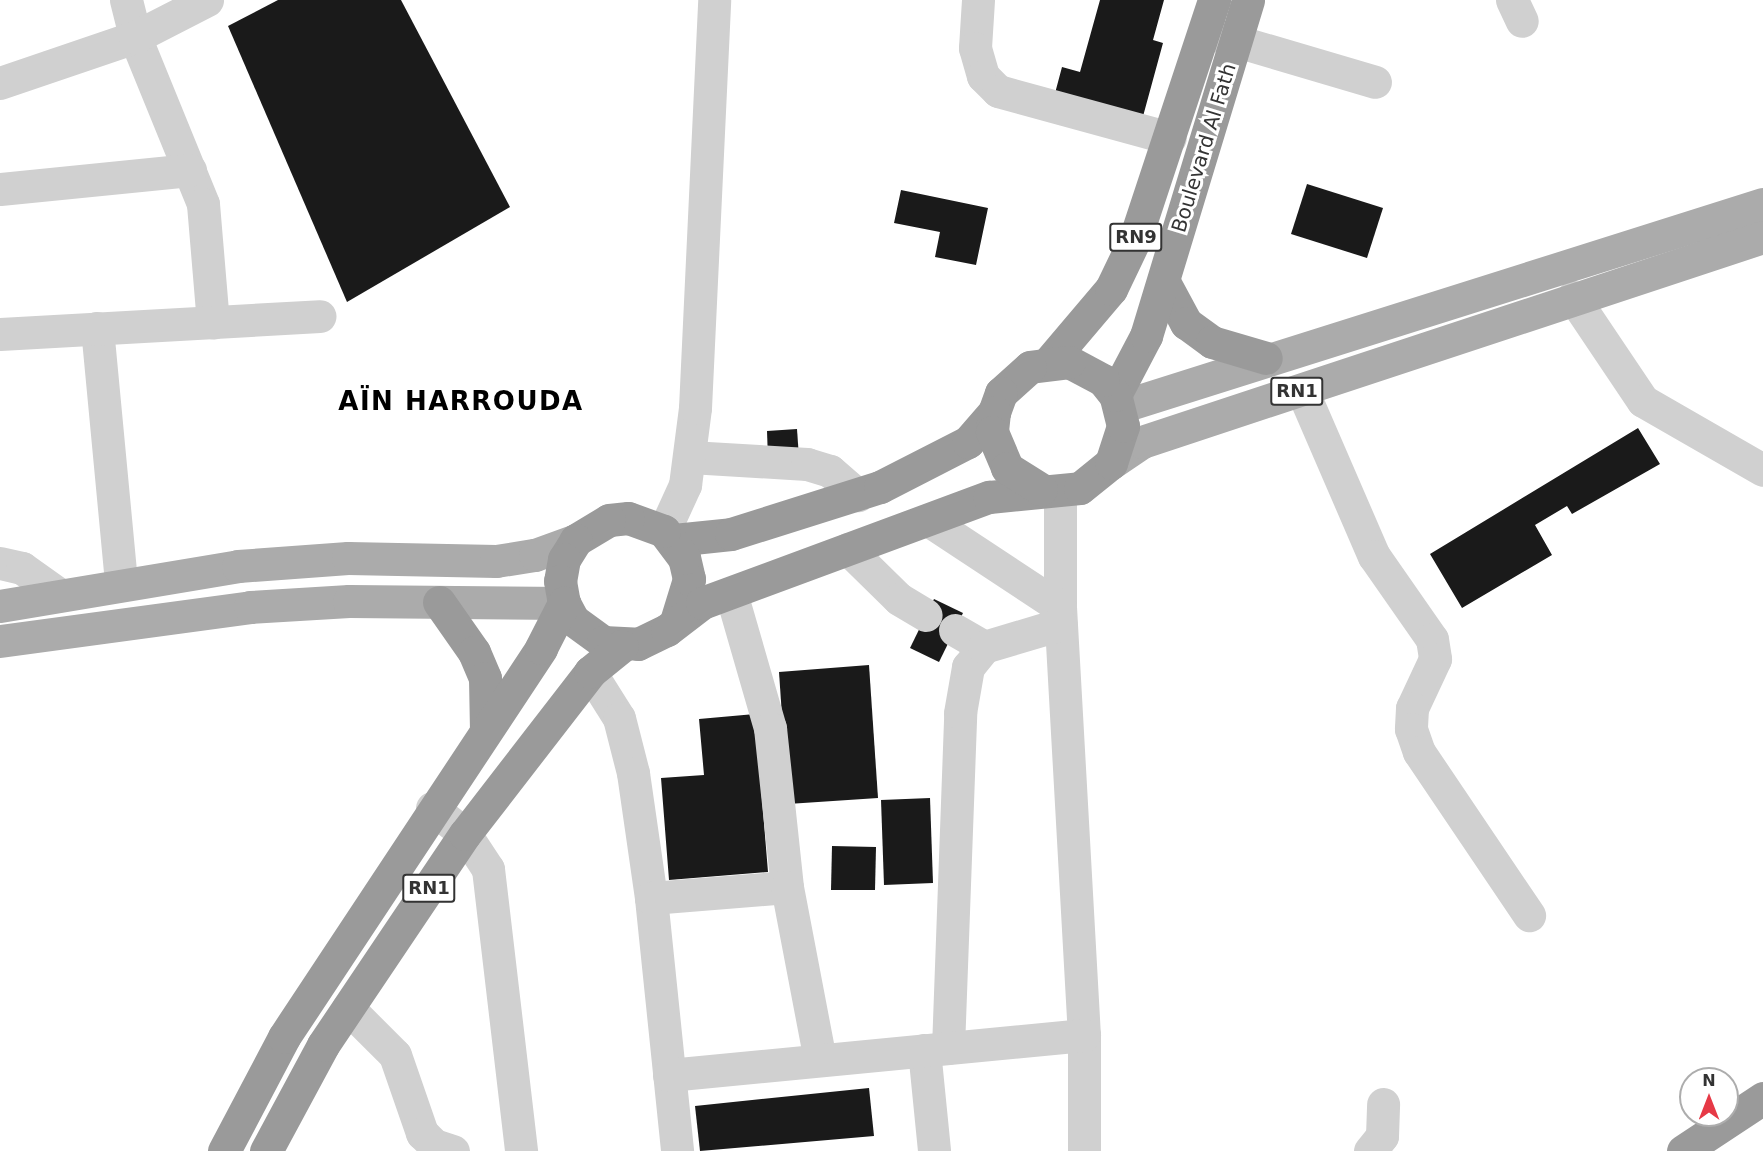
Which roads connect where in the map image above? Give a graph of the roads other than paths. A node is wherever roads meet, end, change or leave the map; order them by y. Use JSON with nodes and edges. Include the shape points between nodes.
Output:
{"nodes":[{"id":1,"x":126,"y":0,"type":"edge"},
{"id":2,"x":207,"y":0,"type":"edge"},
{"id":3,"x":714,"y":0,"type":"edge"},
{"id":4,"x":978,"y":0,"type":"edge"},
{"id":5,"x":1214,"y":0,"type":"edge"},
{"id":6,"x":1248,"y":0,"type":"edge"},
{"id":7,"x":1205,"y":32,"type":"junction"},
{"id":8,"x":135,"y":37,"type":"junction"},
{"id":9,"x":1236,"y":42,"type":"junction"},
{"id":10,"x":1375,"y":82,"type":"dead end"},
{"id":11,"x":0,"y":83,"type":"edge"},
{"id":12,"x":1170,"y":138,"type":"junction"},
{"id":13,"x":190,"y":170,"type":"junction"},
{"id":14,"x":0,"y":189,"type":"edge"},
{"id":15,"x":1763,"y":204,"type":"edge"},
{"id":16,"x":1763,"y":237,"type":"edge"},
{"id":17,"x":1164,"y":282,"type":"junction"},
{"id":18,"x":1573,"y":297,"type":"junction"},
{"id":19,"x":319,"y":316,"type":"dead end"},
{"id":20,"x":213,"y":323,"type":"junction"},
{"id":21,"x":97,"y":328,"type":"junction"},
{"id":22,"x":0,"y":334,"type":"edge"},
{"id":23,"x":1266,"y":358,"type":"junction"},
{"id":24,"x":1049,"y":362,"type":"junction"},
{"id":25,"x":1302,"y":390,"type":"junction"},
{"id":26,"x":1117,"y":401,"type":"junction"},
{"id":27,"x":994,"y":412,"type":"junction"},
{"id":28,"x":690,"y":458,"type":"junction"},
{"id":29,"x":1111,"y":463,"type":"junction"},
{"id":30,"x":1763,"y":470,"type":"edge"},
{"id":31,"x":1051,"y":490,"type":"junction"},
{"id":32,"x":858,"y":495,"type":"junction"},
{"id":33,"x":928,"y":519,"type":"junction"},
{"id":34,"x":669,"y":536,"type":"junction"},
{"id":35,"x":576,"y":540,"type":"junction"},
{"id":36,"x":848,"y":549,"type":"junction"},
{"id":37,"x":0,"y":563,"type":"edge"},
{"id":38,"x":122,"y":583,"type":"junction"},
{"id":39,"x":731,"y":593,"type":"junction"},
{"id":40,"x":60,"y":595,"type":"junction"},
{"id":41,"x":440,"y":602,"type":"junction"},
{"id":42,"x":564,"y":603,"type":"junction"},
{"id":43,"x":0,"y":606,"type":"edge"},
{"id":44,"x":926,"y":615,"type":"dead end"},
{"id":45,"x":1060,"y":616,"type":"junction"},
{"id":46,"x":677,"y":618,"type":"junction"},
{"id":47,"x":955,"y":630,"type":"dead end"},
{"id":48,"x":0,"y":641,"type":"edge"},
{"id":49,"x":622,"y":646,"type":"junction"},
{"id":50,"x":984,"y":646,"type":"junction"},
{"id":51,"x":590,"y":672,"type":"junction"},
{"id":52,"x":486,"y":729,"type":"junction"},
{"id":53,"x":432,"y":808,"type":"junction"},
{"id":54,"x":465,"y":834,"type":"junction"},
{"id":55,"x":787,"y":887,"type":"junction"},
{"id":56,"x":651,"y":898,"type":"junction"},
{"id":57,"x":1529,"y":915,"type":"dead end"},
{"id":58,"x":348,"y":1008,"type":"junction"},
{"id":59,"x":1084,"y":1035,"type":"junction"},
{"id":60,"x":936,"y":1049,"type":"junction"},
{"id":61,"x":820,"y":1060,"type":"junction"},
{"id":62,"x":669,"y":1075,"type":"junction"},
{"id":63,"x":1763,"y":1098,"type":"edge"},
{"id":64,"x":1383,"y":1104,"type":"dead end"},
{"id":65,"x":224,"y":1151,"type":"edge"},
{"id":66,"x":266,"y":1151,"type":"edge"},
{"id":67,"x":453,"y":1151,"type":"edge"},
{"id":68,"x":521,"y":1151,"type":"edge"},
{"id":69,"x":677,"y":1151,"type":"edge"},
{"id":70,"x":934,"y":1151,"type":"edge"},
{"id":71,"x":1084,"y":1151,"type":"edge"},
{"id":72,"x":1371,"y":1151,"type":"edge"},
{"id":73,"x":1683,"y":1151,"type":"edge"}],
"edges":[{"from":1,"to":8,"type":"street"},
{"from":2,"to":8,"type":"street"},
{"from":3,"to":28,"type":"street"},
{"from":4,"to":12,"type":"street","via":[[975,48],[983,76],[998,91]]},
{"from":5,"to":7,"type":"highway","name":"Boulevard Al Fath","number":"RN9"},
{"from":6,"to":9,"type":"highway","name":"Boulevard Al Fath","number":"RN9"},
{"from":7,"to":9,"type":"street"},
{"from":7,"to":12,"type":"highway","name":"Boulevard Al Fath","number":"RN9"},
{"from":8,"to":11,"type":"street"},
{"from":8,"to":13,"type":"street"},
{"from":9,"to":10,"type":"street"},
{"from":9,"to":17,"type":"highway","name":"Boulevard Al Fath","number":"RN9"},
{"from":12,"to":24,"type":"highway","name":"Boulevard Al Fath","number":"RN9","via":[[1136,239],[1111,289]]},
{"from":13,"to":14,"type":"street"},
{"from":13,"to":20,"type":"street","via":[[203,204]]},
{"from":15,"to":23,"type":"main road","number":"RN1","via":[[1469,299]]},
{"from":16,"to":18,"type":"main road","number":"RN1"},
{"from":17,"to":23,"type":"highway","via":[[1186,323],[1212,342]]},
{"from":17,"to":26,"type":"highway","name":"Boulevard Al Fath","number":"RN9","via":[[1146,336]]},
{"from":18,"to":25,"type":"main road","number":"RN1"},
{"from":18,"to":30,"type":"street","via":[[1642,401]]},
{"from":19,"to":20,"type":"street"},
{"from":20,"to":21,"type":"street"},
{"from":21,"to":22,"type":"street"},
{"from":21,"to":38,"type":"street"},
{"from":23,"to":26,"type":"main road","number":"RN1"},
{"from":24,"to":26,"type":"highway","via":[[1087,368]]},
{"from":24,"to":27,"type":"highway","via":[[1013,378]]},
{"from":25,"to":29,"type":"main road","number":"RN1","via":[[1142,442]]},
{"from":25,"to":57,"type":"street","via":[[1374,556],[1432,639],[1435,659],[1412,708],[1411,729],[1419,752]]},
{"from":26,"to":29,"type":"highway","number":"RN1","via":[[1123,426]]},
{"from":27,"to":31,"type":"highway","via":[[992,432],[1007,468]]},
{"from":27,"to":32,"type":"highway","via":[[960,447]]},
{"from":28,"to":32,"type":"street","via":[[807,464],[830,471]]},
{"from":28,"to":34,"type":"street"},
{"from":29,"to":31,"type":"highway","number":"RN1","via":[[1089,483]]},
{"from":31,"to":33,"type":"highway","number":"RN1","via":[[989,497]]},
{"from":31,"to":45,"type":"street"},
{"from":32,"to":34,"type":"highway","via":[[731,534]]},
{"from":33,"to":36,"type":"highway","number":"RN1"},
{"from":33,"to":45,"type":"street"},
{"from":34,"to":35,"type":"highway","via":[[637,519],[609,519]]},
{"from":34,"to":46,"type":"highway","via":[[689,579]]},
{"from":35,"to":38,"type":"main road","via":[[535,555],[496,561],[348,558],[238,566]]},
{"from":35,"to":42,"type":"highway","via":[[564,559],[560,581]]},
{"from":36,"to":39,"type":"highway","number":"RN1"},
{"from":36,"to":44,"type":"street","via":[[899,598]]},
{"from":37,"to":40,"type":"street","via":[[22,568]]},
{"from":38,"to":40,"type":"main road"},
{"from":39,"to":46,"type":"highway","number":"RN1"},
{"from":39,"to":55,"type":"street","via":[[770,728]]},
{"from":40,"to":43,"type":"main road"},
{"from":41,"to":42,"type":"main road"},
{"from":41,"to":48,"type":"main road","via":[[250,607]]},
{"from":41,"to":52,"type":"highway","via":[[474,652],[485,678]]},
{"from":42,"to":49,"type":"highway","via":[[587,633]]},
{"from":42,"to":52,"type":"highway","number":"RN1"},
{"from":45,"to":50,"type":"street"},
{"from":45,"to":59,"type":"street"},
{"from":46,"to":49,"type":"highway","number":"RN1","via":[[653,639]]},
{"from":47,"to":50,"type":"street"},
{"from":49,"to":51,"type":"highway","number":"RN1"},
{"from":50,"to":60,"type":"street","via":[[968,667],[960,714]]},
{"from":51,"to":54,"type":"highway","number":"RN1"},
{"from":51,"to":56,"type":"street","via":[[619,718],[633,773]]},
{"from":52,"to":53,"type":"highway","number":"RN1"},
{"from":53,"to":54,"type":"street"},
{"from":53,"to":65,"type":"highway","number":"RN1","via":[[285,1037]]},
{"from":54,"to":58,"type":"highway","number":"RN1"},
{"from":54,"to":68,"type":"street","via":[[488,869],[493,892]]},
{"from":55,"to":56,"type":"street"},
{"from":55,"to":61,"type":"street"},
{"from":56,"to":62,"type":"street"},
{"from":58,"to":66,"type":"highway","number":"RN1"},
{"from":58,"to":67,"type":"street","via":[[395,1055],[422,1133],[434,1145]]},
{"from":59,"to":60,"type":"street"},
{"from":59,"to":71,"type":"street"},
{"from":60,"to":61,"type":"street"},
{"from":60,"to":70,"type":"street"},
{"from":61,"to":62,"type":"street"},
{"from":62,"to":69,"type":"street"},
{"from":63,"to":73,"type":"highway"},
{"from":64,"to":72,"type":"street","via":[[1382,1136]]}]}
